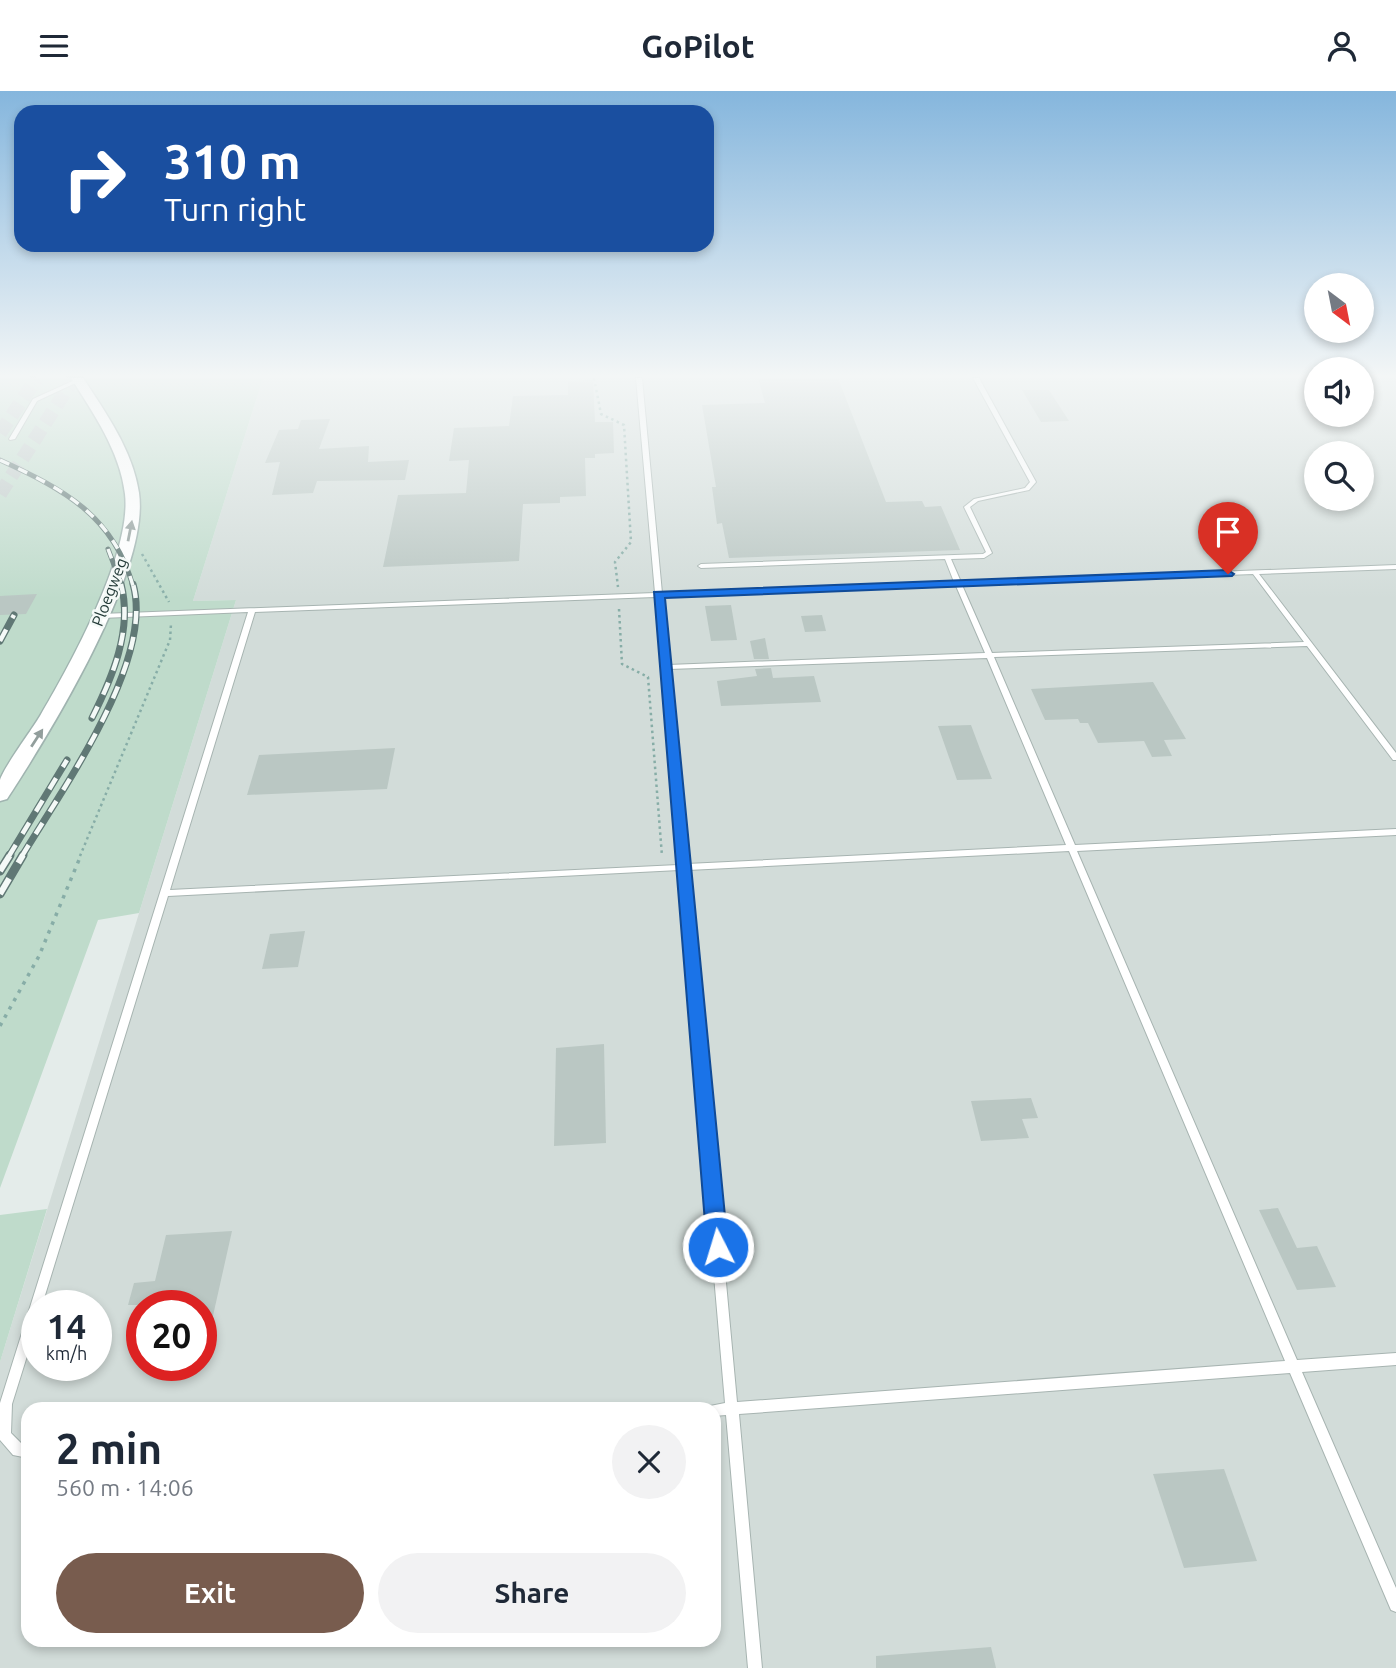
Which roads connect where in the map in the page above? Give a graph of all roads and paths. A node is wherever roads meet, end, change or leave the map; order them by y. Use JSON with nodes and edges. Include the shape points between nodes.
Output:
{"nodes":[{"id":1,"x":119,"y":452,"type":"edge"},
{"id":2,"x":626,"y":452,"type":"edge"},
{"id":3,"x":646,"y":452,"type":"edge"},
{"id":4,"x":1016,"y":452,"type":"edge"},
{"id":5,"x":142,"y":548,"type":"dead end"},
{"id":6,"x":947,"y":557,"type":"junction"},
{"id":7,"x":701,"y":566,"type":"dead end"},
{"id":8,"x":1396,"y":567,"type":"edge"},
{"id":9,"x":1255,"y":573,"type":"junction"},
{"id":10,"x":959,"y":584,"type":"junction"},
{"id":11,"x":659,"y":595,"type":"junction"},
{"id":12,"x":618,"y":596,"type":"junction"},
{"id":13,"x":252,"y":610,"type":"junction"},
{"id":14,"x":171,"y":613,"type":"junction"},
{"id":15,"x":101,"y":616,"type":"junction"},
{"id":16,"x":1309,"y":644,"type":"junction"},
{"id":17,"x":990,"y":655,"type":"junction"},
{"id":18,"x":665,"y":667,"type":"junction"},
{"id":19,"x":1396,"y":758,"type":"edge"},
{"id":20,"x":0,"y":795,"type":"edge"},
{"id":21,"x":1396,"y":832,"type":"edge"},
{"id":22,"x":1074,"y":849,"type":"junction"},
{"id":23,"x":662,"y":856,"type":"dead end"},
{"id":24,"x":684,"y":869,"type":"junction"},
{"id":25,"x":164,"y":893,"type":"junction"},
{"id":26,"x":0,"y":1026,"type":"edge"},
{"id":27,"x":1396,"y":1359,"type":"edge"},
{"id":28,"x":1293,"y":1367,"type":"junction"},
{"id":29,"x":732,"y":1409,"type":"junction"},
{"id":30,"x":721,"y":1410,"type":"edge"},
{"id":31,"x":21,"y":1451,"type":"edge"},
{"id":32,"x":1396,"y":1605,"type":"edge"},
{"id":33,"x":755,"y":1668,"type":"edge"}],
"edges":[{"from":15,"to":1,"type":"street","name":"Ploegweg","one_way":true,"via":[[127,545],[133,509]]},
{"from":2,"to":12,"type":"path","via":[[631,542],[615,562]]},
{"from":3,"to":11,"type":"lane"},
{"from":4,"to":6,"type":"lane","via":[[1033,482],[967,507],[989,553]]},
{"from":5,"to":14,"type":"path"},
{"from":6,"to":7,"type":"lane"},
{"from":6,"to":10,"type":"lane"},
{"from":8,"to":9,"type":"lane"},
{"from":9,"to":10,"type":"lane"},
{"from":9,"to":16,"type":"lane"},
{"from":10,"to":11,"type":"lane"},
{"from":10,"to":17,"type":"lane"},
{"from":11,"to":12,"type":"lane"},
{"from":11,"to":18,"type":"lane"},
{"from":12,"to":13,"type":"lane"},
{"from":12,"to":23,"type":"path","via":[[622,664],[648,677]]},
{"from":13,"to":14,"type":"lane"},
{"from":13,"to":25,"type":"lane"},
{"from":14,"to":15,"type":"lane"},
{"from":14,"to":26,"type":"path","via":[[170,640],[39,956]]},
{"from":20,"to":15,"type":"street","name":"Ploegweg","one_way":true,"via":[[50,716]]},
{"from":16,"to":17,"type":"lane"},
{"from":16,"to":19,"type":"lane"},
{"from":17,"to":18,"type":"lane"},
{"from":17,"to":22,"type":"lane"},
{"from":18,"to":24,"type":"lane"},
{"from":21,"to":22,"type":"lane"},
{"from":22,"to":24,"type":"lane"},
{"from":22,"to":28,"type":"lane"},
{"from":24,"to":25,"type":"lane"},
{"from":24,"to":29,"type":"lane"},
{"from":25,"to":31,"type":"lane","via":[[6,1404],[5,1435]]},
{"from":27,"to":28,"type":"lane"},
{"from":28,"to":29,"type":"lane"},
{"from":28,"to":32,"type":"lane"},
{"from":29,"to":30,"type":"lane"},
{"from":29,"to":33,"type":"lane"}]}
